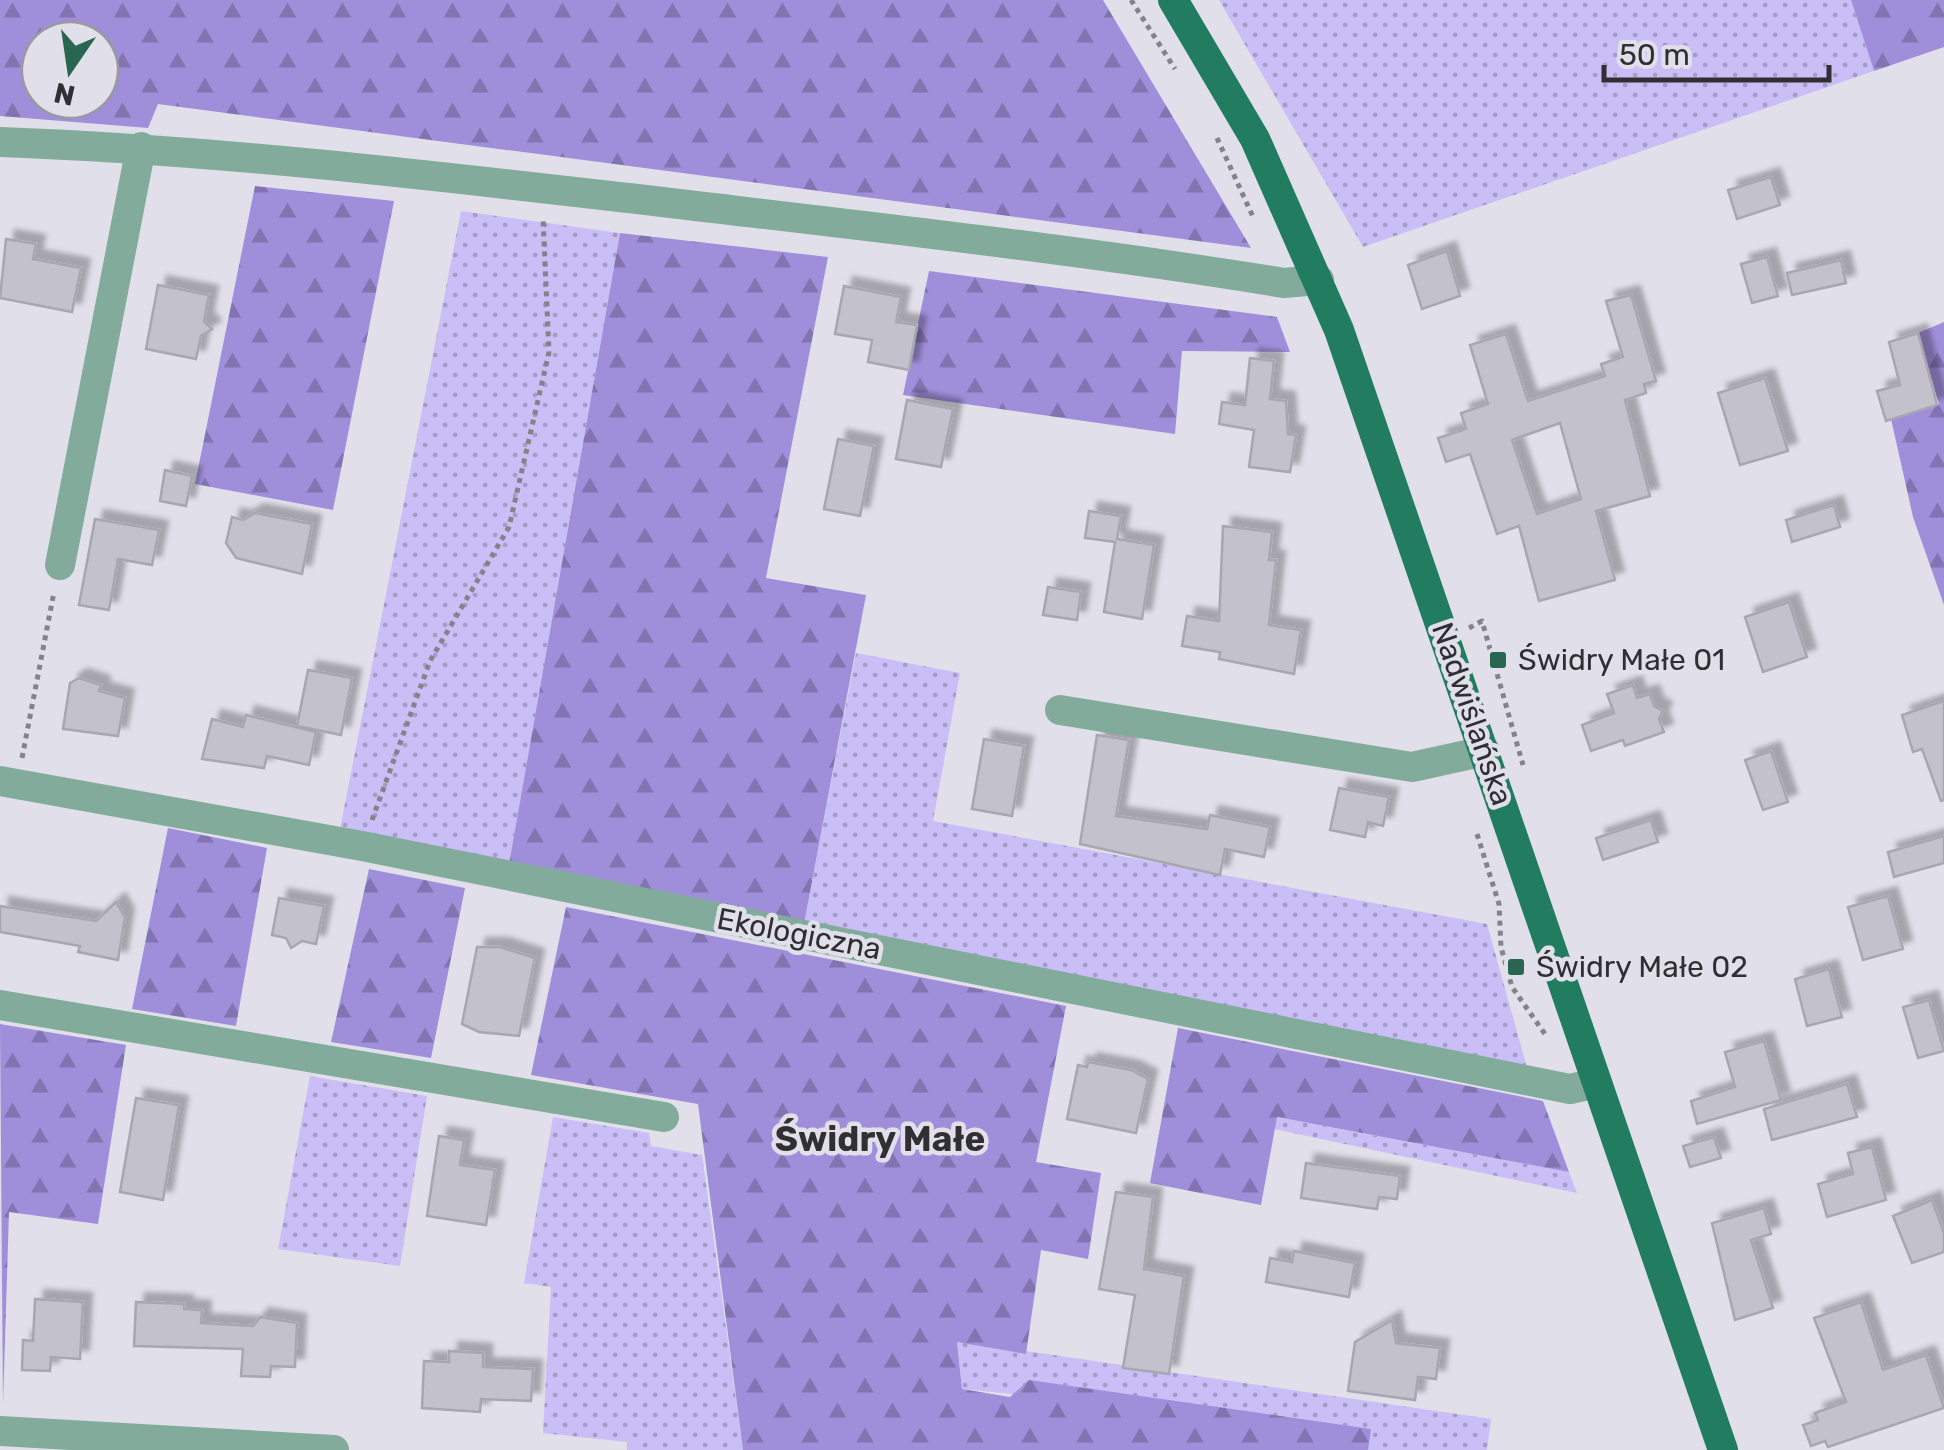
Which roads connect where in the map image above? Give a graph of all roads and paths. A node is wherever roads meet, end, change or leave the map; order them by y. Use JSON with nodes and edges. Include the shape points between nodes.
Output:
{"nodes":[{"id":1,"x":1131,"y":0,"type":"edge"},
{"id":2,"x":1173,"y":0,"type":"edge"},
{"id":3,"x":1179,"y":74,"type":"dead end"},
{"id":4,"x":1216,"y":136,"type":"dead end"},
{"id":5,"x":0,"y":142,"type":"edge"},
{"id":6,"x":140,"y":147,"type":"junction"},
{"id":7,"x":542,"y":188,"type":"junction"},
{"id":8,"x":1261,"y":234,"type":"dead end"},
{"id":9,"x":1319,"y":280,"type":"junction"},
{"id":10,"x":60,"y":565,"type":"joint"},
{"id":11,"x":1446,"y":639,"type":"junction"},
{"id":12,"x":1060,"y":710,"type":"dead end"},
{"id":13,"x":1485,"y":751,"type":"junction"},
{"id":14,"x":1523,"y":769,"type":"dead end"},
{"id":15,"x":8,"y":783,"type":"edge"},
{"id":16,"x":362,"y":846,"type":"junction"},
{"id":17,"x":0,"y":1005,"type":"edge"},
{"id":18,"x":1597,"y":1083,"type":"junction"},
{"id":19,"x":664,"y":1117,"type":"dead end"},
{"id":20,"x":0,"y":1430,"type":"edge"},
{"id":21,"x":334,"y":1450,"type":"edge"},
{"id":22,"x":1722,"y":1450,"type":"edge"}],
"edges":[{"from":1,"to":3,"type":"path"},
{"from":2,"to":9,"type":"main road","name":"Nadwiślańska","via":[[1255,139]]},
{"from":4,"to":8,"type":"path"},
{"from":5,"to":6,"type":"street"},
{"from":6,"to":7,"type":"street"},
{"from":6,"to":10,"type":"street"},
{"from":7,"to":9,"type":"street","via":[[1284,283]]},
{"from":7,"to":16,"type":"path","via":[[550,352],[509,527],[430,661]]},
{"from":9,"to":11,"type":"main road","name":"Nadwiślańska"},
{"from":10,"to":15,"type":"path"},
{"from":11,"to":13,"type":"main road","name":"Nadwiślańska"},
{"from":11,"to":14,"type":"path","via":[[1482,621]]},
{"from":12,"to":13,"type":"street","via":[[1412,767]]},
{"from":13,"to":18,"type":"main road","name":"Nadwiślańska"},
{"from":15,"to":16,"type":"street","name":"Ekologiczna"},
{"from":16,"to":18,"type":"street","name":"Ekologiczna","via":[[1570,1089]]},
{"from":17,"to":19,"type":"street"},
{"from":18,"to":22,"type":"main road","name":"Nadwiślańska"},
{"from":20,"to":21,"type":"street"}]}
